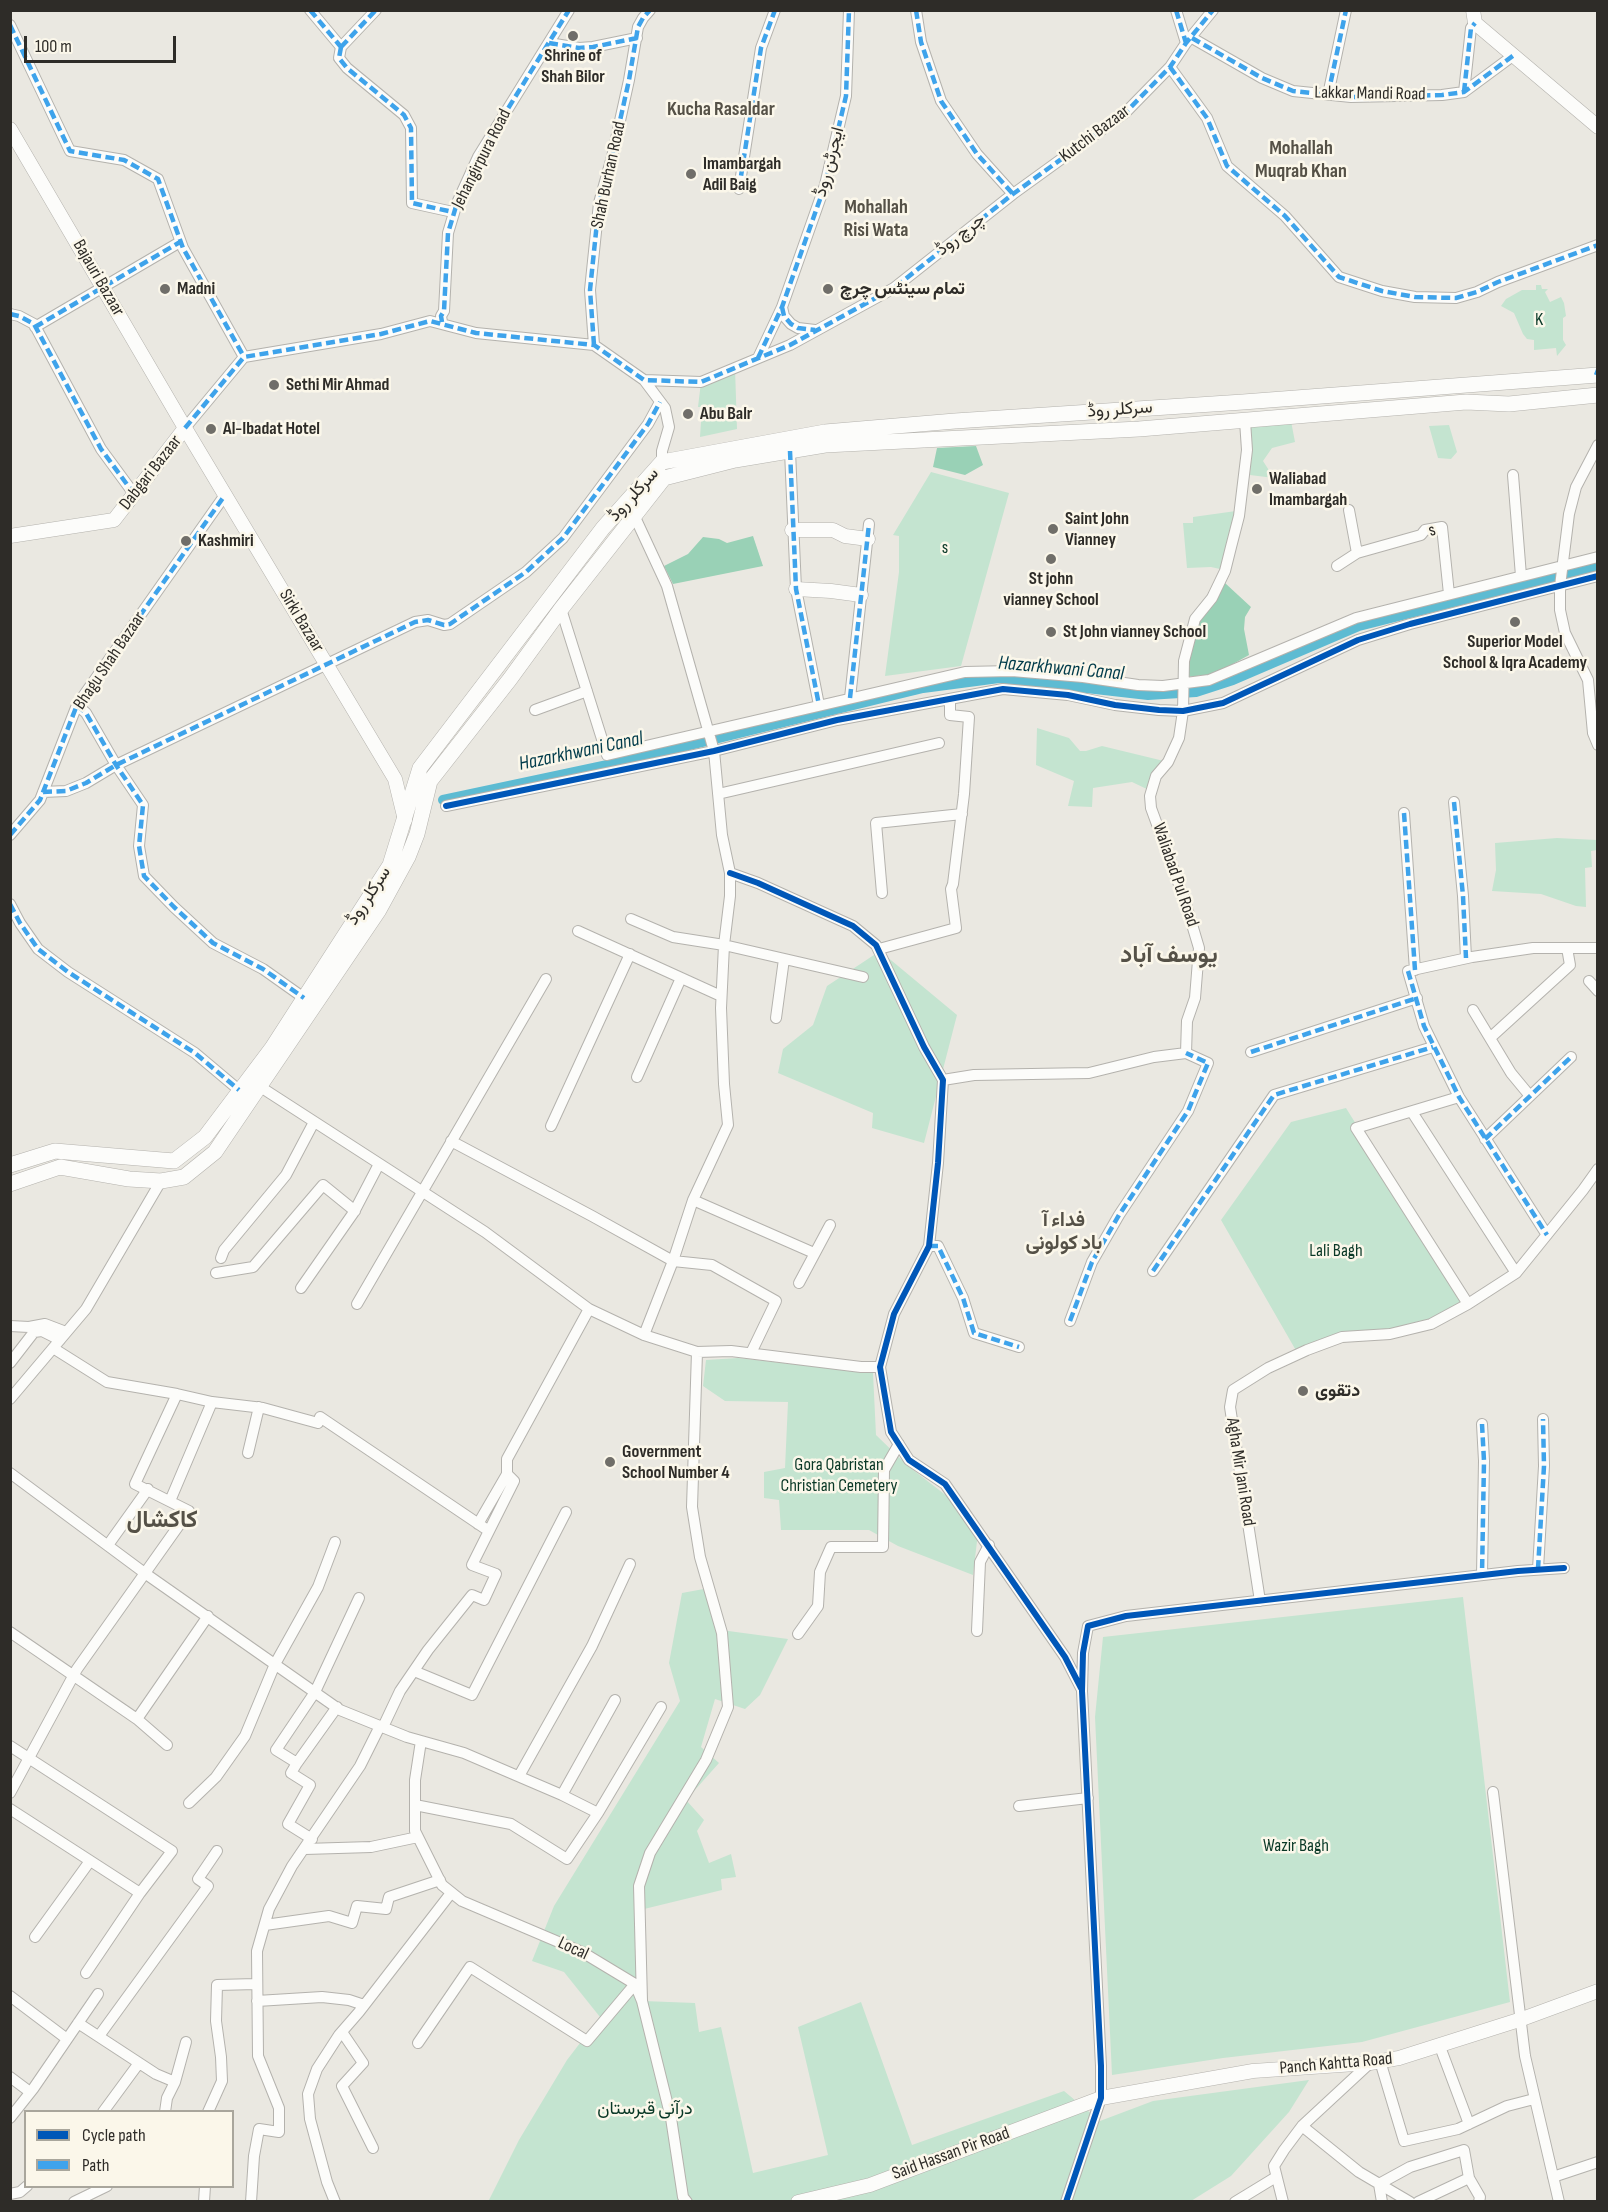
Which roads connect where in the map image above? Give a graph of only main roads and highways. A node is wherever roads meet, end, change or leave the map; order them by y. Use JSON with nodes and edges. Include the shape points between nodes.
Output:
{"nodes":[{"id":1,"x":1597,"y":374,"type":"edge"},
{"id":2,"x":1598,"y":395,"type":"edge"},
{"id":3,"x":1243,"y":402,"type":"junction"},
{"id":4,"x":1245,"y":421,"type":"junction"},
{"id":5,"x":663,"y":470,"type":"junction"},
{"id":6,"x":424,"y":779,"type":"junction"},
{"id":7,"x":373,"y":905,"type":"junction"},
{"id":8,"x":56,"y":1151,"type":"junction"},
{"id":9,"x":10,"y":1165,"type":"edge"},
{"id":10,"x":60,"y":1167,"type":"junction"},
{"id":11,"x":10,"y":1184,"type":"edge"}],
"edges":[{"from":1,"to":3,"type":"main road","name":"سرکلر روڈ"},
{"from":2,"to":4,"type":"main road"},
{"from":3,"to":4,"type":"main road"},
{"from":3,"to":5,"type":"main road","name":"سرکلر روڈ","via":[[825,432]]},
{"from":4,"to":5,"type":"main road","via":[[825,445]]},
{"from":5,"to":6,"type":"main road","via":[[634,515],[510,680]]},
{"from":5,"to":6,"type":"main road","name":"سرکلر روڈ","via":[[603,528],[420,768]]},
{"from":6,"to":7,"type":"main road","name":"سرکلر روڈ","via":[[413,820]]},
{"from":7,"to":8,"type":"main road","name":"سرکلر روڈ","via":[[205,1137],[174,1161]]},
{"from":7,"to":10,"type":"main road","via":[[215,1152],[184,1177],[161,1181]]},
{"from":8,"to":9,"type":"main road","name":"سرکلر روڈ"},
{"from":8,"to":10,"type":"main road"},
{"from":10,"to":11,"type":"main road"}]}
